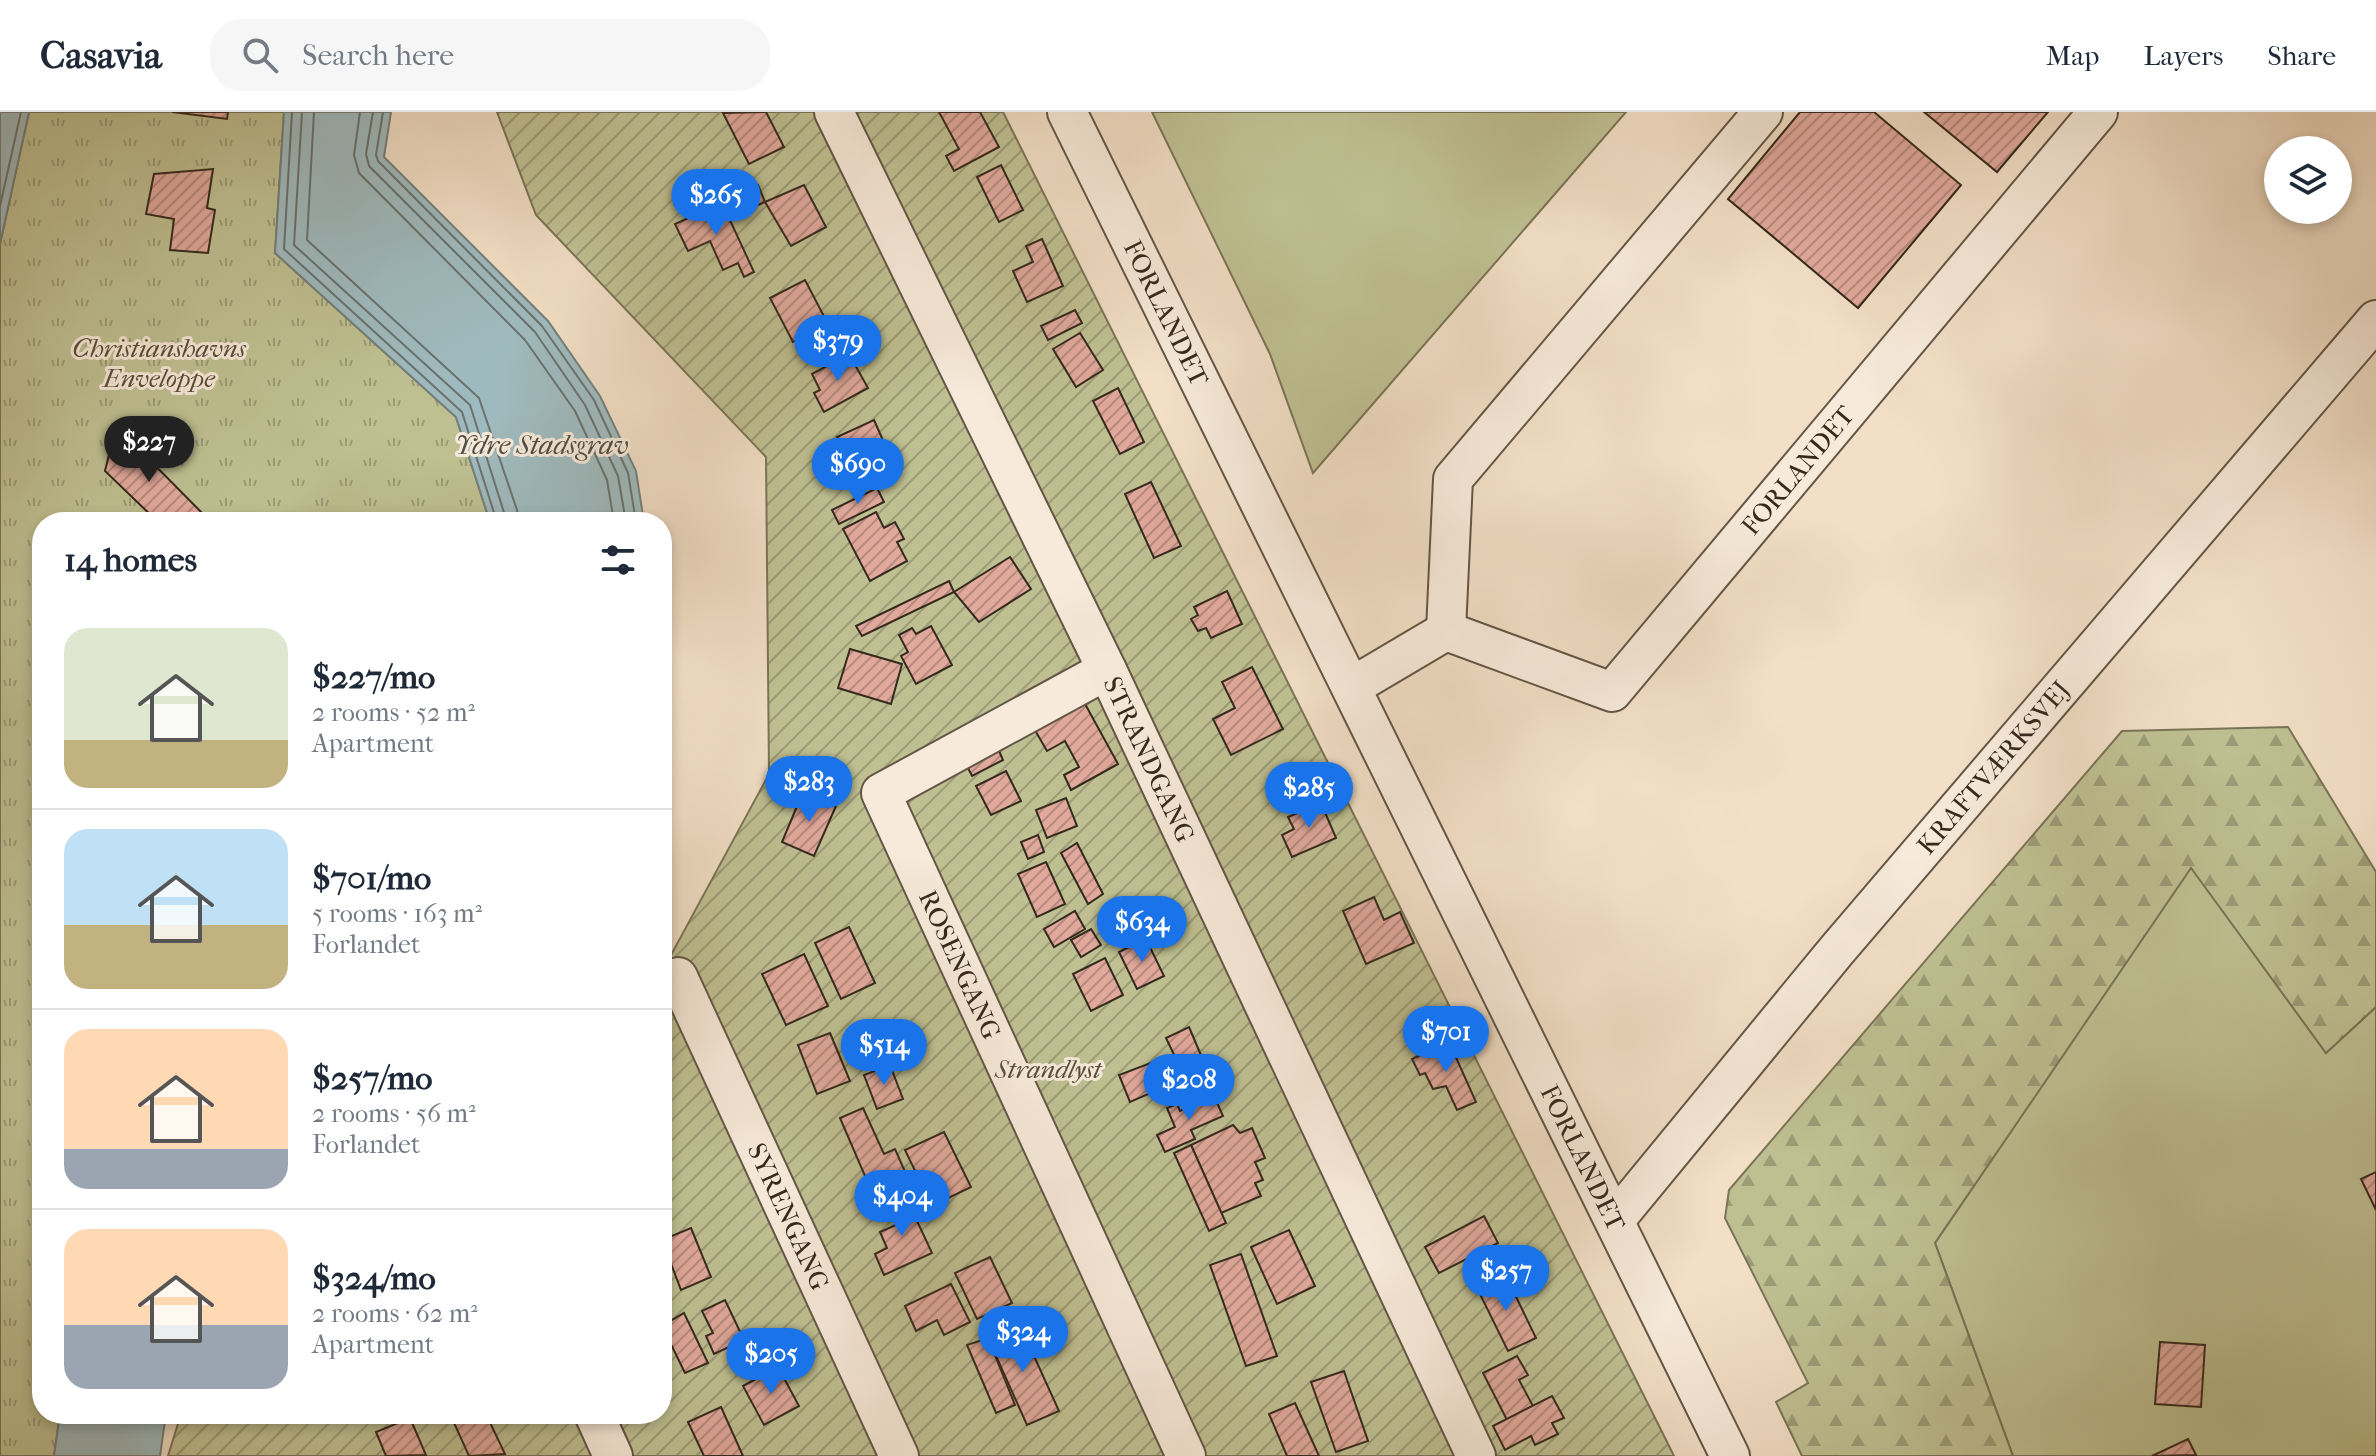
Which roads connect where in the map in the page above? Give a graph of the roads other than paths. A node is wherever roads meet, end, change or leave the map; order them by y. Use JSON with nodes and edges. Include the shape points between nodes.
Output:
{"nodes":[{"id":1,"x":834,"y":112,"type":"edge"},
{"id":2,"x":1067,"y":112,"type":"edge"},
{"id":3,"x":1763,"y":112,"type":"edge"},
{"id":4,"x":2098,"y":112,"type":"edge"},
{"id":5,"x":2376,"y":320,"type":"edge"},
{"id":6,"x":1446,"y":631,"type":"junction"},
{"id":7,"x":1107,"y":670,"type":"junction"},
{"id":8,"x":1353,"y":686,"type":"junction"},
{"id":9,"x":672,"y":986,"type":"edge"},
{"id":10,"x":1615,"y":1220,"type":"junction"},
{"id":11,"x":599,"y":1424,"type":"edge"},
{"id":12,"x":613,"y":1456,"type":"edge"},
{"id":13,"x":899,"y":1456,"type":"edge"},
{"id":14,"x":1186,"y":1456,"type":"edge"},
{"id":15,"x":1476,"y":1456,"type":"edge"},
{"id":16,"x":1730,"y":1456,"type":"edge"}],
"edges":[{"from":1,"to":7,"type":"street","name":"STRANDGANG"},
{"from":2,"to":8,"type":"street","name":"FORLANDET"},
{"from":3,"to":6,"type":"street","via":[[1453,479]]},
{"from":4,"to":6,"type":"street","name":"FORLANDET","via":[[1612,692]]},
{"from":5,"to":10,"type":"street","name":"KRAFTVÆRKSVEJ","via":[[1837,950]]},
{"from":6,"to":8,"type":"street"},
{"from":7,"to":14,"type":"street","name":"ROSENGANG","via":[[881,793]]},
{"from":7,"to":15,"type":"street","name":"STRANDGANG"},
{"from":8,"to":10,"type":"street","name":"FORLANDET"},
{"from":9,"to":13,"type":"street","name":"SYRENGANG"},
{"from":10,"to":16,"type":"street","name":"FORLANDET"},
{"from":11,"to":12,"type":"street"}]}
